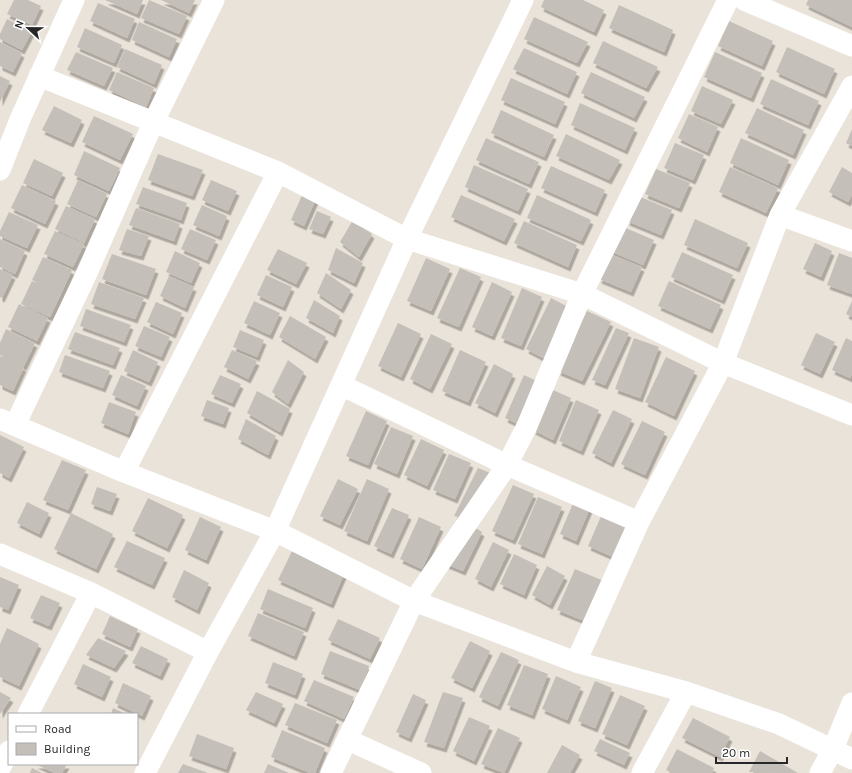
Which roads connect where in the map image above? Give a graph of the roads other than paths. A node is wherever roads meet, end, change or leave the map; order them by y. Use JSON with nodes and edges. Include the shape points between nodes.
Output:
{"nodes":[{"id":1,"x":74,"y":0,"type":"edge"},
{"id":2,"x":214,"y":0,"type":"edge"},
{"id":3,"x":522,"y":0,"type":"edge"},
{"id":4,"x":728,"y":0,"type":"edge"},
{"id":5,"x":744,"y":0,"type":"edge"},
{"id":6,"x":852,"y":46,"type":"edge"},
{"id":7,"x":39,"y":76,"type":"junction"},
{"id":8,"x":852,"y":86,"type":"edge"},
{"id":9,"x":153,"y":123,"type":"junction"},
{"id":10,"x":0,"y":170,"type":"edge"},
{"id":11,"x":278,"y":172,"type":"junction"},
{"id":12,"x":780,"y":215,"type":"junction"},
{"id":13,"x":407,"y":239,"type":"junction"},
{"id":14,"x":852,"y":241,"type":"edge"},
{"id":15,"x":582,"y":294,"type":"junction"},
{"id":16,"x":723,"y":363,"type":"junction"},
{"id":17,"x":341,"y":385,"type":"junction"},
{"id":18,"x":852,"y":415,"type":"edge"},
{"id":19,"x":7,"y":422,"type":"edge"},
{"id":20,"x":507,"y":464,"type":"junction"},
{"id":21,"x":124,"y":472,"type":"junction"},
{"id":22,"x":638,"y":522,"type":"junction"},
{"id":23,"x":275,"y":531,"type":"junction"},
{"id":24,"x":0,"y":554,"type":"edge"},
{"id":25,"x":91,"y":593,"type":"junction"},
{"id":26,"x":414,"y":601,"type":"junction"},
{"id":27,"x":208,"y":652,"type":"junction"},
{"id":28,"x":576,"y":662,"type":"junction"},
{"id":29,"x":686,"y":692,"type":"junction"},
{"id":30,"x":852,"y":703,"type":"edge"},
{"id":31,"x":29,"y":713,"type":"edge"},
{"id":32,"x":348,"y":740,"type":"junction"},
{"id":33,"x":833,"y":750,"type":"junction"},
{"id":34,"x":8,"y":753,"type":"edge"},
{"id":35,"x":852,"y":759,"type":"edge"},
{"id":36,"x":0,"y":768,"type":"edge"},
{"id":37,"x":145,"y":773,"type":"edge"},
{"id":38,"x":330,"y":773,"type":"edge"},
{"id":39,"x":421,"y":773,"type":"edge"},
{"id":40,"x":642,"y":773,"type":"edge"},
{"id":41,"x":820,"y":773,"type":"edge"}],
"edges":[{"from":1,"to":7,"type":"street"},
{"from":2,"to":9,"type":"street"},
{"from":3,"to":13,"type":"street"},
{"from":4,"to":15,"type":"street"},
{"from":5,"to":6,"type":"street"},
{"from":7,"to":9,"type":"street"},
{"from":7,"to":10,"type":"street"},
{"from":8,"to":12,"type":"street"},
{"from":9,"to":11,"type":"street"},
{"from":9,"to":19,"type":"street","via":[[86,273]]},
{"from":11,"to":13,"type":"street"},
{"from":11,"to":21,"type":"street"},
{"from":12,"to":14,"type":"street"},
{"from":12,"to":16,"type":"street"},
{"from":13,"to":15,"type":"street"},
{"from":13,"to":17,"type":"street"},
{"from":15,"to":16,"type":"street"},
{"from":15,"to":20,"type":"street","via":[[530,420]]},
{"from":16,"to":18,"type":"street"},
{"from":16,"to":22,"type":"street"},
{"from":17,"to":20,"type":"street"},
{"from":17,"to":23,"type":"street"},
{"from":19,"to":21,"type":"street"},
{"from":20,"to":22,"type":"street"},
{"from":20,"to":26,"type":"street"},
{"from":21,"to":23,"type":"street"},
{"from":22,"to":28,"type":"street"},
{"from":23,"to":26,"type":"street"},
{"from":23,"to":27,"type":"street"},
{"from":24,"to":25,"type":"street"},
{"from":25,"to":27,"type":"street"},
{"from":25,"to":31,"type":"street"},
{"from":26,"to":28,"type":"street"},
{"from":26,"to":32,"type":"street"},
{"from":27,"to":37,"type":"street"},
{"from":28,"to":29,"type":"street"},
{"from":29,"to":33,"type":"street","via":[[779,724]]},
{"from":29,"to":40,"type":"street"},
{"from":30,"to":33,"type":"street"},
{"from":32,"to":38,"type":"street"},
{"from":32,"to":39,"type":"street"},
{"from":33,"to":35,"type":"street"},
{"from":33,"to":41,"type":"street"},
{"from":34,"to":36,"type":"street"}]}
